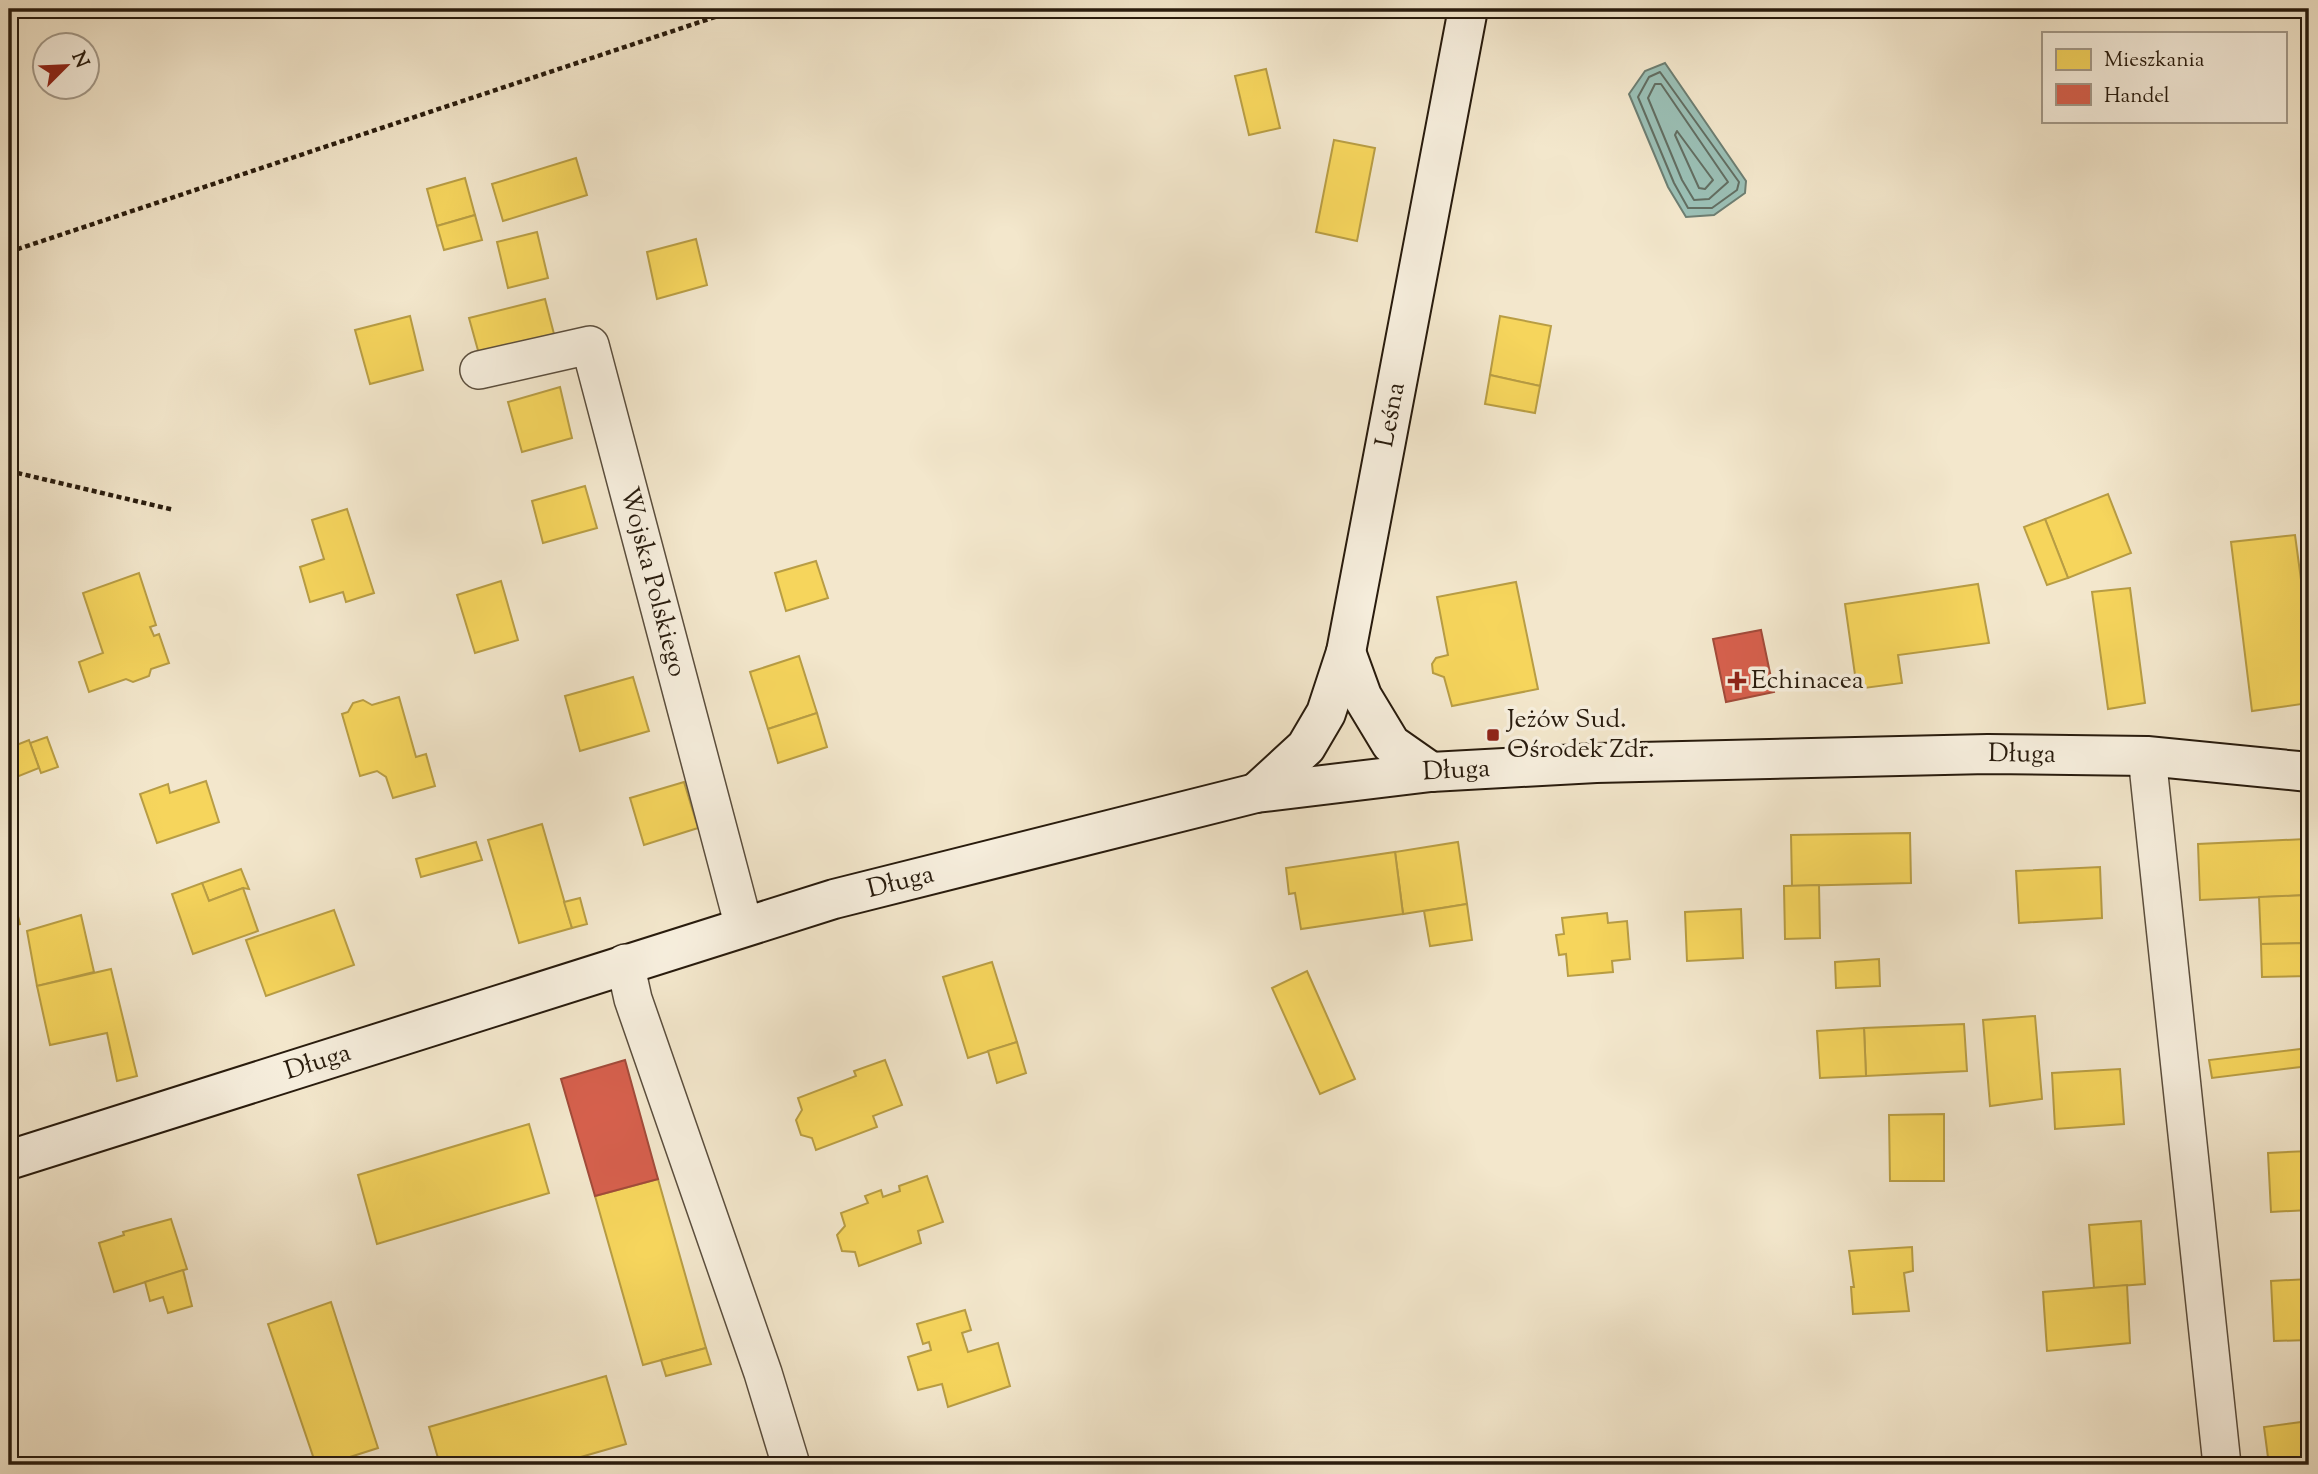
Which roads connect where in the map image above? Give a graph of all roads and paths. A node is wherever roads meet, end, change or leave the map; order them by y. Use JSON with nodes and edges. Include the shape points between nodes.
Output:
{"nodes":[{"id":1,"x":738,"y":9,"type":"edge"},
{"id":2,"x":1468,"y":9,"type":"edge"},
{"id":3,"x":9,"y":252,"type":"edge"},
{"id":4,"x":479,"y":370,"type":"dead end"},
{"id":5,"x":9,"y":471,"type":"edge"},
{"id":6,"x":174,"y":510,"type":"dead end"},
{"id":7,"x":1346,"y":652,"type":"junction"},
{"id":8,"x":2147,"y":756,"type":"junction"},
{"id":9,"x":1431,"y":772,"type":"junction"},
{"id":10,"x":2309,"y":772,"type":"edge"},
{"id":11,"x":1256,"y":793,"type":"junction"},
{"id":12,"x":744,"y":927,"type":"junction"},
{"id":13,"x":625,"y":963,"type":"junction"},
{"id":14,"x":9,"y":1160,"type":"edge"},
{"id":15,"x":791,"y":1465,"type":"edge"},
{"id":16,"x":2222,"y":1465,"type":"edge"}],
"edges":[{"from":1,"to":3,"type":"path"},
{"from":2,"to":7,"type":"street","name":"Leśna"},
{"from":4,"to":12,"type":"street","name":"Wojska Polskiego","via":[[590,345]]},
{"from":5,"to":6,"type":"path"},
{"from":7,"to":9,"type":"street","via":[[1362,696],[1391,744]]},
{"from":7,"to":11,"type":"street","name":"Leśna","via":[[1326,713],[1306,747]]},
{"from":8,"to":9,"type":"street","name":"Długa","via":[[1988,754],[1596,763]]},
{"from":8,"to":10,"type":"street","name":"Długa"},
{"from":8,"to":16,"type":"street"},
{"from":9,"to":11,"type":"street","name":"Długa"},
{"from":11,"to":12,"type":"street","name":"Długa","via":[[834,899]]},
{"from":12,"to":13,"type":"street","name":"Długa"},
{"from":13,"to":14,"type":"street","name":"Długa"},
{"from":13,"to":15,"type":"street"}]}
